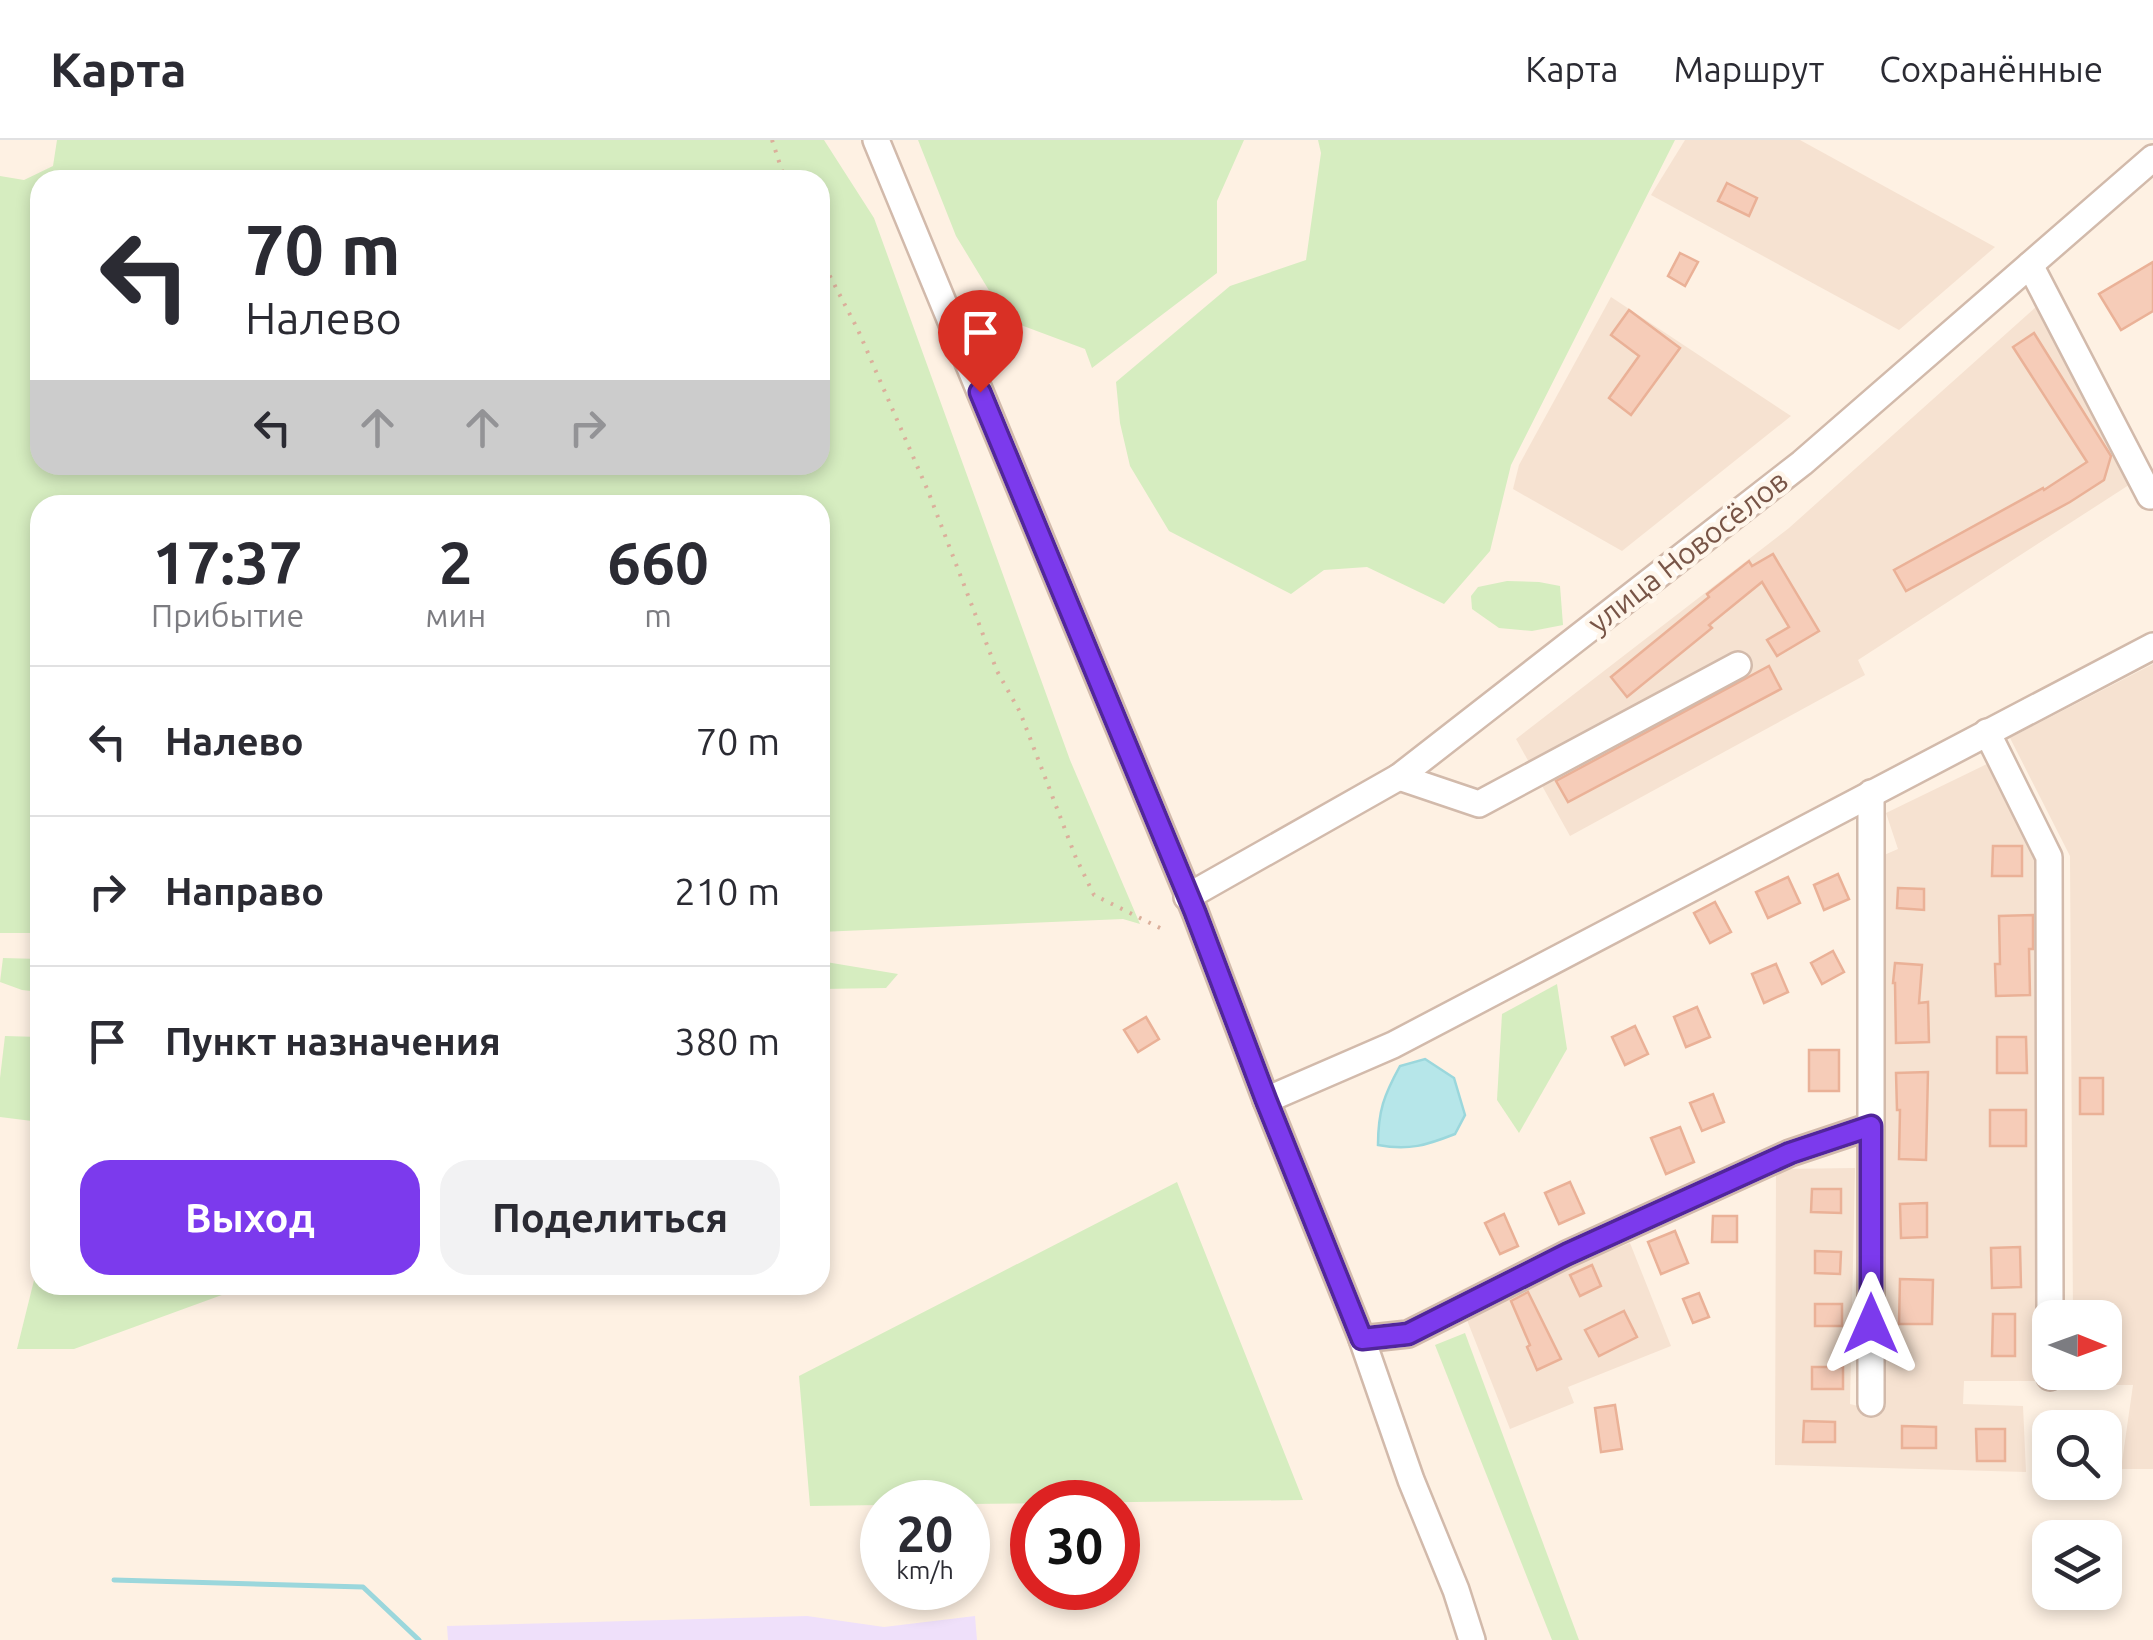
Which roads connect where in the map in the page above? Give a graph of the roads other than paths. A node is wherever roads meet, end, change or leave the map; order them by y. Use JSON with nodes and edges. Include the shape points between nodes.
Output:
{"nodes":[{"id":1,"x":876,"y":140,"type":"edge"},
{"id":2,"x":2153,"y":158,"type":"edge"},
{"id":3,"x":2030,"y":265,"type":"junction"},
{"id":4,"x":2150,"y":496,"type":"dead end"},
{"id":5,"x":2153,"y":646,"type":"edge"},
{"id":6,"x":1738,"y":666,"type":"dead end"},
{"id":7,"x":1986,"y":732,"type":"junction"},
{"id":8,"x":1398,"y":777,"type":"junction"},
{"id":9,"x":1871,"y":792,"type":"junction"},
{"id":10,"x":1187,"y":897,"type":"junction"},
{"id":11,"x":1266,"y":1100,"type":"junction"},
{"id":12,"x":1871,"y":1126,"type":"junction"},
{"id":13,"x":2050,"y":1300,"type":"edge"},
{"id":14,"x":1362,"y":1339,"type":"junction"},
{"id":15,"x":1871,"y":1403,"type":"dead end"},
{"id":16,"x":1472,"y":1640,"type":"edge"}],
"edges":[{"from":1,"to":10,"type":"street"},
{"from":2,"to":3,"type":"street","name":"улица Новосёлов"},
{"from":3,"to":4,"type":"street"},
{"from":3,"to":8,"type":"street","name":"улица Новосёлов","via":[[1802,463]]},
{"from":5,"to":7,"type":"street"},
{"from":6,"to":8,"type":"street","via":[[1479,804]]},
{"from":7,"to":9,"type":"street"},
{"from":7,"to":13,"type":"street","via":[[2049,857]]},
{"from":8,"to":10,"type":"street","name":"улица Новосёлов"},
{"from":9,"to":11,"type":"street","via":[[1393,1044]]},
{"from":9,"to":12,"type":"street"},
{"from":10,"to":11,"type":"street"},
{"from":11,"to":14,"type":"street"},
{"from":12,"to":14,"type":"street","via":[[1790,1153],[1408,1334]]},
{"from":12,"to":15,"type":"street"},
{"from":14,"to":16,"type":"street"}]}
